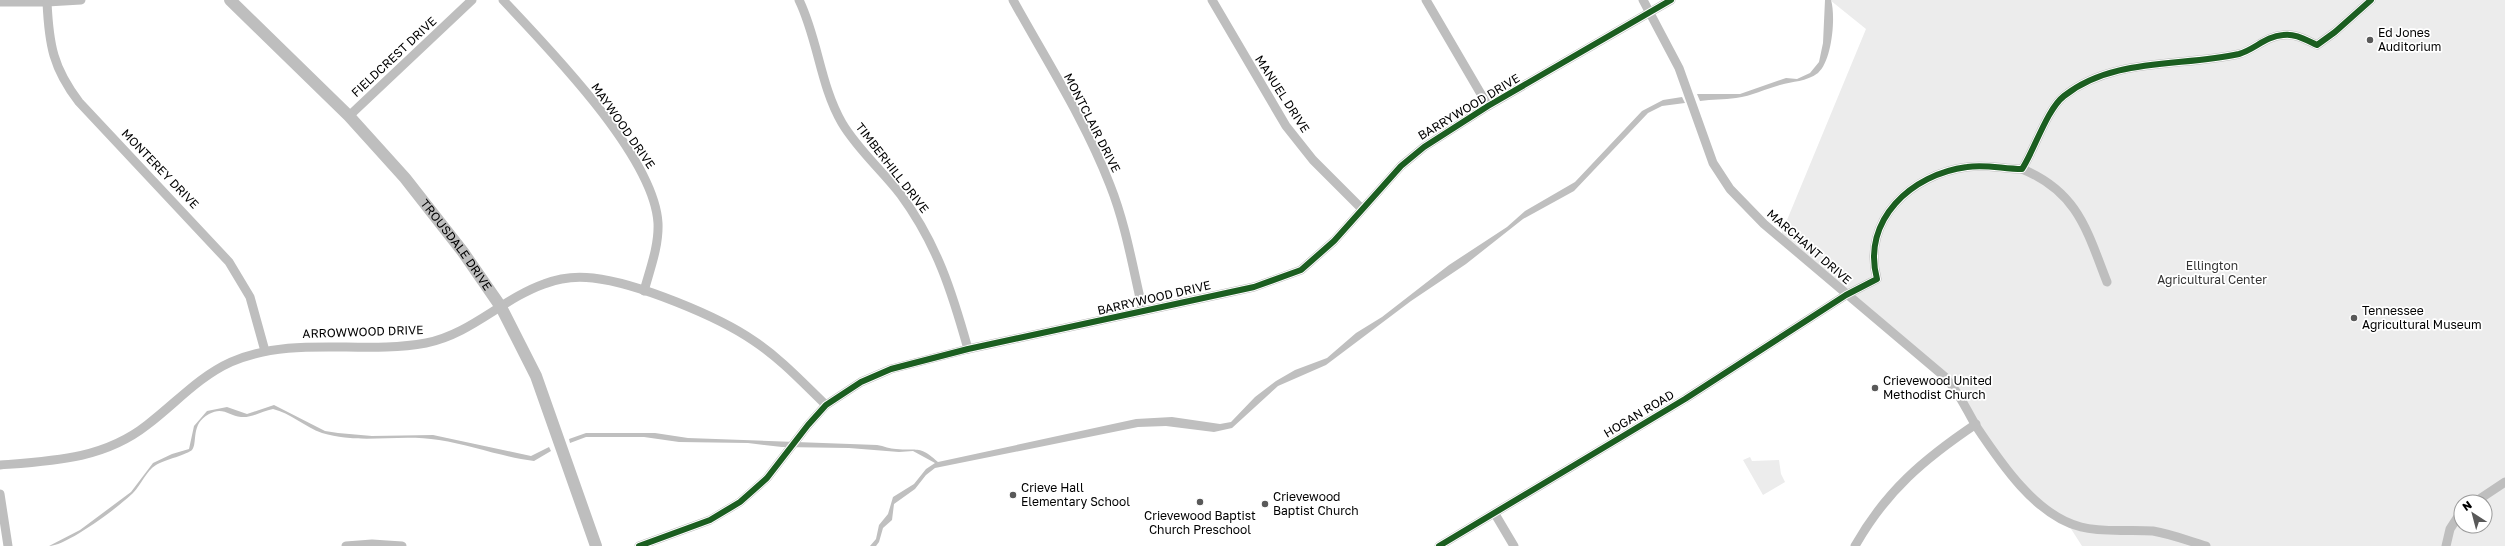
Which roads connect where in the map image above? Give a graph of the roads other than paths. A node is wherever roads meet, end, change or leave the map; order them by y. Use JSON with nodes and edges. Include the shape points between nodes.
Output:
{"nodes":[{"id":1,"x":81,"y":0,"type":"edge"},
{"id":2,"x":230,"y":0,"type":"edge"},
{"id":3,"x":472,"y":0,"type":"edge"},
{"id":4,"x":503,"y":0,"type":"edge"},
{"id":5,"x":799,"y":0,"type":"edge"},
{"id":6,"x":1013,"y":0,"type":"edge"},
{"id":7,"x":1212,"y":0,"type":"edge"},
{"id":8,"x":1426,"y":0,"type":"edge"},
{"id":9,"x":1643,"y":0,"type":"edge"},
{"id":10,"x":1671,"y":0,"type":"edge"},
{"id":11,"x":2371,"y":0,"type":"edge"},
{"id":12,"x":0,"y":2,"type":"edge"},
{"id":13,"x":47,"y":2,"type":"junction"},
{"id":14,"x":1650,"y":13,"type":"junction"},
{"id":15,"x":1488,"y":106,"type":"junction"},
{"id":16,"x":349,"y":116,"type":"junction"},
{"id":17,"x":2022,"y":170,"type":"junction"},
{"id":18,"x":1362,"y":209,"type":"junction"},
{"id":19,"x":2107,"y":282,"type":"dead end"},
{"id":20,"x":644,"y":291,"type":"junction"},
{"id":21,"x":1846,"y":295,"type":"junction"},
{"id":22,"x":501,"y":307,"type":"junction"},
{"id":23,"x":1143,"y":311,"type":"junction"},
{"id":24,"x":968,"y":349,"type":"junction"},
{"id":25,"x":265,"y":351,"type":"junction"},
{"id":26,"x":826,"y":405,"type":"junction"},
{"id":27,"x":1976,"y":424,"type":"junction"},
{"id":28,"x":0,"y":465,"type":"edge"},
{"id":29,"x":2505,"y":482,"type":"edge"},
{"id":30,"x":0,"y":494,"type":"edge"},
{"id":31,"x":2487,"y":494,"type":"edge"},
{"id":32,"x":1495,"y":514,"type":"junction"},
{"id":33,"x":2453,"y":524,"type":"edge"},
{"id":34,"x":8,"y":546,"type":"edge"},
{"id":35,"x":346,"y":546,"type":"edge"},
{"id":36,"x":402,"y":546,"type":"edge"},
{"id":37,"x":596,"y":546,"type":"edge"},
{"id":38,"x":640,"y":546,"type":"edge"},
{"id":39,"x":1440,"y":546,"type":"edge"},
{"id":40,"x":1514,"y":546,"type":"edge"},
{"id":41,"x":1855,"y":546,"type":"edge"},
{"id":42,"x":2206,"y":546,"type":"edge"},
{"id":43,"x":2446,"y":546,"type":"edge"}],
"edges":[{"from":1,"to":13,"type":"street"},
{"from":2,"to":16,"type":"street","name":"TROUSDALE DRIVE"},
{"from":3,"to":16,"type":"street","name":"FIELDCREST DRIVE"},
{"from":4,"to":20,"type":"street","name":"MAYWOOD DRIVE","via":[[572,75],[629,152],[646,180],[655,203],[658,229],[655,253]]},
{"from":5,"to":24,"type":"street","name":"TIMBERHILL DRIVE","via":[[823,78],[839,118],[863,152],[901,195],[924,230],[945,272]]},
{"from":6,"to":23,"type":"street","name":"MONTCLAIR DRIVE","via":[[1081,122],[1106,176],[1122,224]]},
{"from":7,"to":18,"type":"street","name":"MANUEL DRIVE","via":[[1286,126],[1313,160]]},
{"from":8,"to":15,"type":"street"},
{"from":9,"to":14,"type":"street","name":"MARCHANT DRIVE"},
{"from":10,"to":14,"type":"street","name":"BARRYWOOD DRIVE"},
{"from":11,"to":17,"type":"street","via":[[2317,45],[2296,35],[2281,35],[2241,54],[2206,60],[2153,63],[2088,82],[2059,100]]},
{"from":12,"to":13,"type":"street"},
{"from":13,"to":25,"type":"street","name":"MONTEREY DRIVE","via":[[50,46],[64,82],[79,102],[229,262],[250,297]]},
{"from":14,"to":15,"type":"street","name":"BARRYWOOD DRIVE"},
{"from":14,"to":21,"type":"street","name":"MARCHANT DRIVE","via":[[1681,74],[1710,156],[1724,180],[1755,216]]},
{"from":15,"to":18,"type":"street","name":"BARRYWOOD DRIVE","via":[[1413,155]]},
{"from":16,"to":22,"type":"street","name":"TROUSDALE DRIVE","via":[[405,178],[463,252]]},
{"from":17,"to":19,"type":"street","via":[[2056,190],[2077,211]]},
{"from":17,"to":21,"type":"street","name":"HOGAN ROAD","via":[[1994,166],[1965,167],[1930,178],[1904,194],[1888,211],[1879,234],[1874,260],[1877,279]]},
{"from":18,"to":23,"type":"street","name":"BARRYWOOD DRIVE","via":[[1327,248],[1295,273],[1254,287]]},
{"from":20,"to":22,"type":"street","name":"ARROWWOOD DRIVE","via":[[602,279],[573,278],[539,285]]},
{"from":20,"to":26,"type":"street","name":"ARROWWOOD DRIVE","via":[[683,306],[749,338],[779,360]]},
{"from":21,"to":27,"type":"street","name":"MARCHANT DRIVE","via":[[1945,377],[1956,390]]},
{"from":21,"to":32,"type":"street","name":"HOGAN ROAD","via":[[1691,396]]},
{"from":22,"to":25,"type":"street","name":"ARROWWOOD DRIVE","via":[[455,334],[428,342],[404,345],[302,346]]},
{"from":22,"to":37,"type":"street","name":"TROUSDALE DRIVE","via":[[536,376]]},
{"from":23,"to":24,"type":"street","name":"BARRYWOOD DRIVE"},
{"from":24,"to":26,"type":"street","name":"BARRYWOOD DRIVE","via":[[891,369],[861,382]]},
{"from":25,"to":28,"type":"street","name":"ARROWWOOD DRIVE","via":[[237,360],[209,374],[185,391],[143,428],[110,447],[72,458]]},
{"from":26,"to":38,"type":"street","name":"BARRYWOOD DRIVE","via":[[764,481],[740,502],[710,520]]},
{"from":27,"to":41,"type":"street","via":[[1942,447],[1900,482]]},
{"from":27,"to":42,"type":"street","name":"MARCHANT DRIVE","via":[[2021,486],[2066,522],[2097,530],[2136,530],[2170,535]]},
{"from":29,"to":31,"type":"street"},
{"from":30,"to":34,"type":"street"},
{"from":32,"to":39,"type":"street","name":"HOGAN ROAD"},
{"from":32,"to":40,"type":"street"},
{"from":33,"to":43,"type":"street"},
{"from":35,"to":36,"type":"street"}]}
